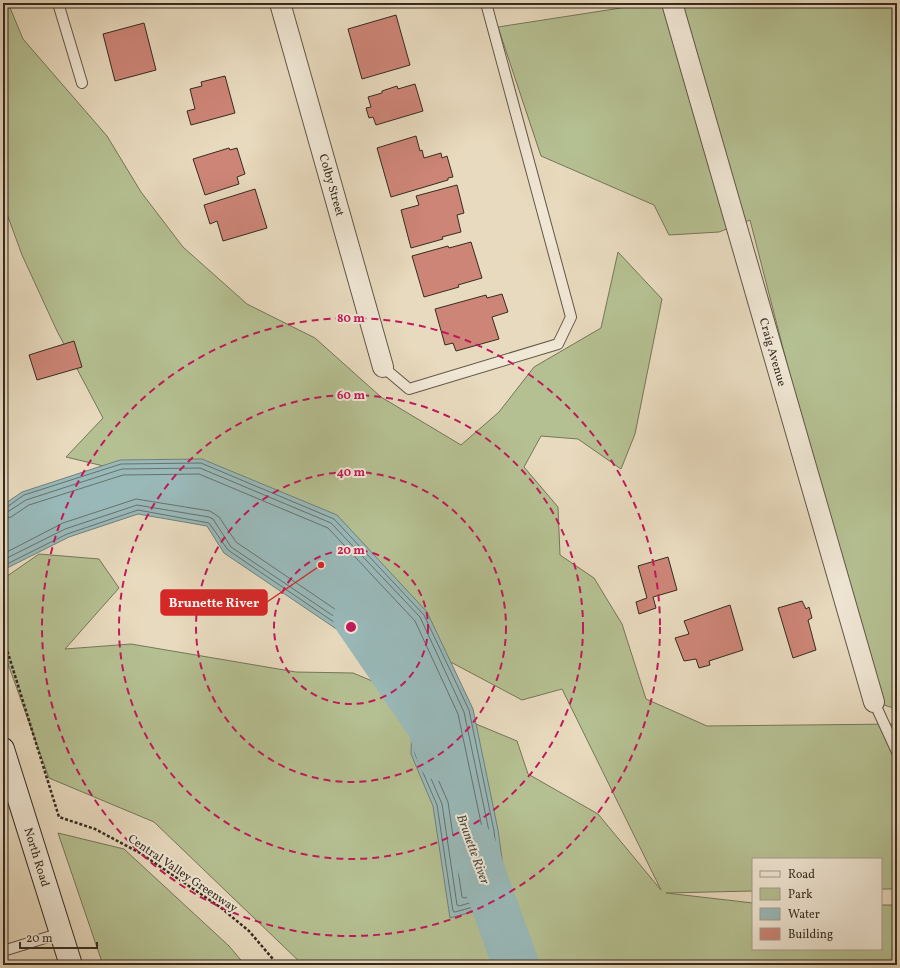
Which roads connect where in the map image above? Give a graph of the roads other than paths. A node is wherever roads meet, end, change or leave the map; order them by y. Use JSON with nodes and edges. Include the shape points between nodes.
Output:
{"nodes":[{"id":1,"x":58,"y":3,"type":"edge"},
{"id":2,"x":280,"y":3,"type":"edge"},
{"id":3,"x":486,"y":3,"type":"edge"},
{"id":4,"x":672,"y":3,"type":"edge"},
{"id":5,"x":82,"y":82,"type":"dead end"},
{"id":6,"x":383,"y":366,"type":"joint"},
{"id":7,"x":874,"y":702,"type":"joint"},
{"id":8,"x":3,"y":749,"type":"edge"},
{"id":9,"x":897,"y":752,"type":"edge"},
{"id":10,"x":61,"y":934,"type":"junction"},
{"id":11,"x":3,"y":951,"type":"edge"},
{"id":12,"x":71,"y":965,"type":"edge"}],
"edges":[{"from":1,"to":5,"type":"lane"},
{"from":2,"to":6,"type":"street","name":"Colby Street"},
{"from":3,"to":6,"type":"lane","via":[[571,317],[558,344],[409,389]]},
{"from":4,"to":7,"type":"street","name":"Craig Avenue"},
{"from":7,"to":9,"type":"lane"},
{"from":8,"to":10,"type":"main road","name":"North Road"},
{"from":10,"to":11,"type":"lane"},
{"from":10,"to":12,"type":"main road","name":"North Road"}]}
